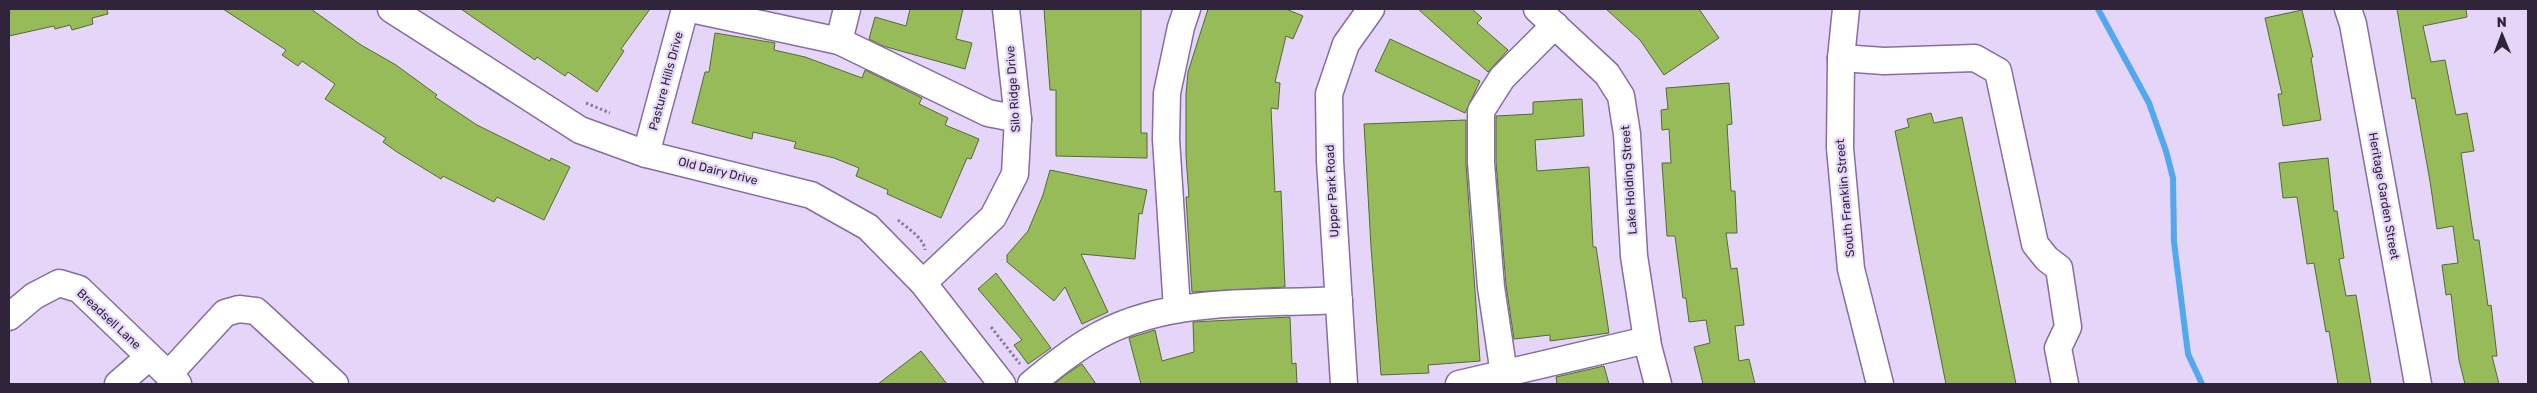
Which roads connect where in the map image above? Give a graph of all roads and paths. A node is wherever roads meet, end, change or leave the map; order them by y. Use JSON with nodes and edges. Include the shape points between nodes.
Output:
{"nodes":[{"id":1,"x":391,"y":9,"type":"edge"},
{"id":2,"x":685,"y":9,"type":"edge"},
{"id":3,"x":691,"y":9,"type":"edge"},
{"id":4,"x":846,"y":9,"type":"edge"},
{"id":5,"x":1006,"y":9,"type":"edge"},
{"id":6,"x":1187,"y":9,"type":"edge"},
{"id":7,"x":1371,"y":9,"type":"edge"},
{"id":8,"x":1846,"y":9,"type":"edge"},
{"id":9,"x":2348,"y":9,"type":"edge"},
{"id":10,"x":1546,"y":17,"type":"edge"},
{"id":11,"x":839,"y":41,"type":"junction"},
{"id":12,"x":1841,"y":58,"type":"junction"},
{"id":13,"x":1018,"y":119,"type":"junction"},
{"id":14,"x":646,"y":154,"type":"junction"},
{"id":15,"x":923,"y":283,"type":"junction"},
{"id":16,"x":1339,"y":300,"type":"junction"},
{"id":17,"x":1177,"y":310,"type":"junction"},
{"id":18,"x":9,"y":317,"type":"edge"},
{"id":19,"x":1647,"y":340,"type":"junction"},
{"id":20,"x":149,"y":356,"type":"junction"},
{"id":21,"x":1504,"y":374,"type":"junction"},
{"id":22,"x":173,"y":380,"type":"edge"},
{"id":23,"x":118,"y":384,"type":"edge"},
{"id":24,"x":335,"y":384,"type":"edge"},
{"id":25,"x":1002,"y":384,"type":"edge"},
{"id":26,"x":1031,"y":384,"type":"edge"},
{"id":27,"x":1344,"y":384,"type":"edge"},
{"id":28,"x":1459,"y":384,"type":"edge"},
{"id":29,"x":1658,"y":384,"type":"edge"},
{"id":30,"x":1880,"y":384,"type":"edge"},
{"id":31,"x":2065,"y":384,"type":"edge"},
{"id":32,"x":2418,"y":384,"type":"edge"}],
"edges":[{"from":1,"to":14,"type":"street","name":"Old Dairy Drive","via":[[580,130]]},
{"from":2,"to":14,"type":"street","name":"Pasture Hills Drive"},
{"from":3,"to":11,"type":"street"},
{"from":4,"to":11,"type":"street"},
{"from":5,"to":13,"type":"street","name":"Silo Ridge Drive"},
{"from":6,"to":17,"type":"street","via":[[1167,93],[1166,139]]},
{"from":7,"to":16,"type":"street","name":"Upper Park Road","via":[[1346,44],[1329,94]]},
{"from":8,"to":12,"type":"street","name":"South Franklin Street"},
{"from":9,"to":32,"type":"street","name":"Heritage Garden Street"},
{"from":10,"to":19,"type":"street","name":"Lake Holding Street","via":[[1607,74],[1621,96],[1627,134],[1634,256]]},
{"from":10,"to":21,"type":"street","via":[[1481,111],[1481,163],[1490,277]]},
{"from":11,"to":13,"type":"street","via":[[988,113]]},
{"from":12,"to":30,"type":"street","name":"South Franklin Street","via":[[1840,148],[1851,269]]},
{"from":12,"to":31,"type":"street","via":[[1884,61],[1975,58],[1998,71],[2035,244],[2059,268],[2068,327],[2058,348]]},
{"from":13,"to":15,"type":"street","name":"Silo Ridge Drive","via":[[1015,174],[993,217]]},
{"from":14,"to":15,"type":"street","name":"Old Dairy Drive","via":[[811,195],[868,227]]},
{"from":15,"to":25,"type":"street","name":"Old Dairy Drive"},
{"from":16,"to":17,"type":"street","via":[[1205,305]]},
{"from":16,"to":27,"type":"street","name":"Upper Park Road"},
{"from":17,"to":26,"type":"street","via":[[1159,312],[1126,323],[1089,341]]},
{"from":18,"to":20,"type":"street","name":"Breadsell Lane","via":[[34,296],[59,283],[79,289]]},
{"from":19,"to":21,"type":"street"},
{"from":19,"to":29,"type":"street","name":"Lake Holding Street"},
{"from":20,"to":22,"type":"street","name":"Breadsell Lane"},
{"from":20,"to":23,"type":"street"},
{"from":21,"to":28,"type":"street"},
{"from":22,"to":24,"type":"street","via":[[225,313],[239,309],[256,311]]}]}
